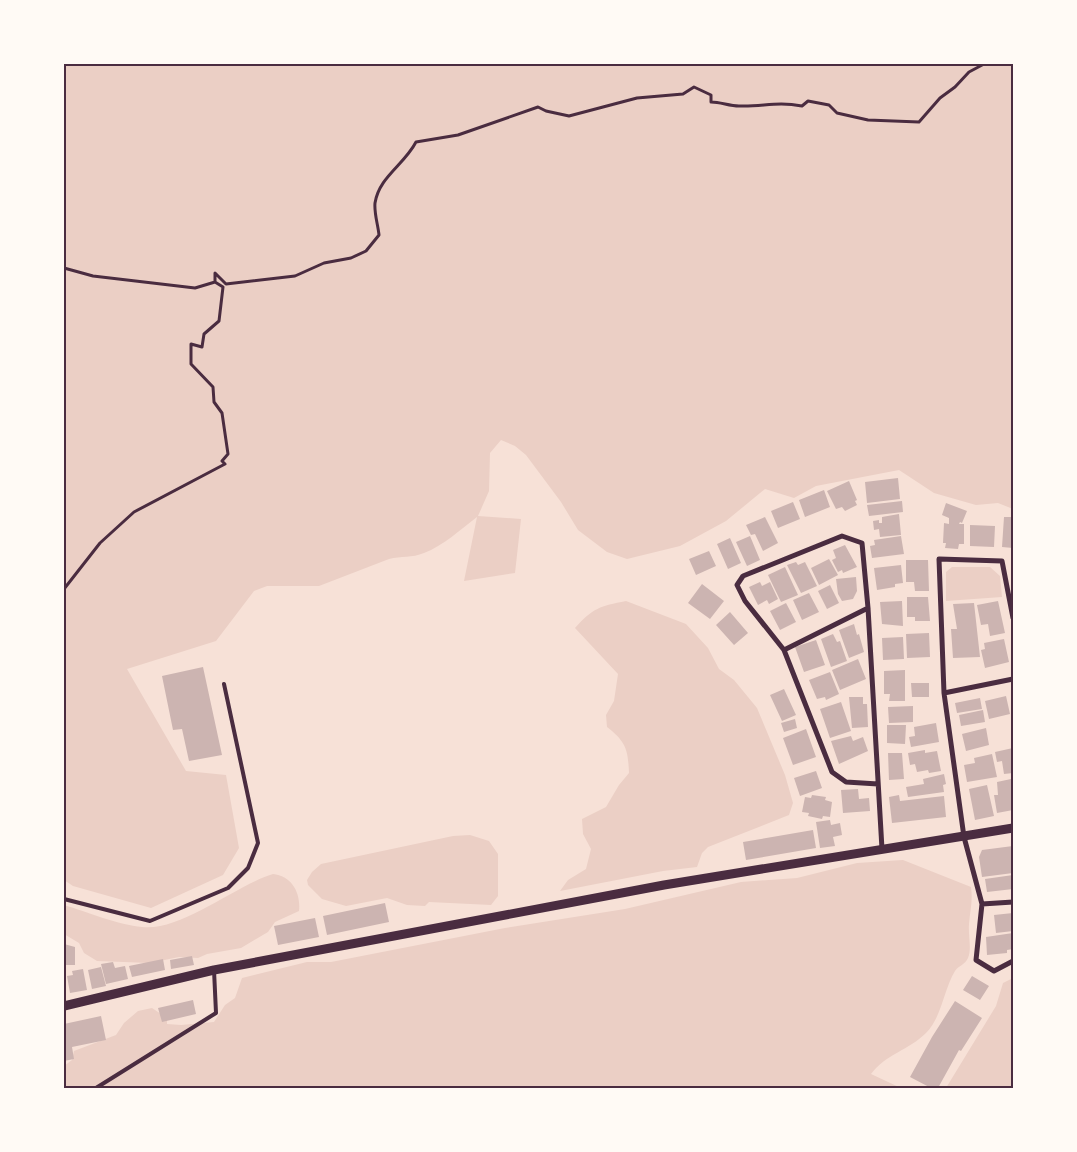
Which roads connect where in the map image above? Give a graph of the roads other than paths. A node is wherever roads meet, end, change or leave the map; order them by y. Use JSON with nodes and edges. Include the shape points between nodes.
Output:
{"nodes":[{"id":1,"x":868,"y":608,"type":"junction"},
{"id":2,"x":1013,"y":618,"type":"edge"},
{"id":3,"x":784,"y":650,"type":"junction"},
{"id":4,"x":1013,"y":679,"type":"edge"},
{"id":5,"x":224,"y":684,"type":"dead end"},
{"id":6,"x":944,"y":693,"type":"junction"},
{"id":7,"x":878,"y":784,"type":"junction"},
{"id":8,"x":1013,"y":828,"type":"edge"},
{"id":9,"x":964,"y":837,"type":"junction"},
{"id":10,"x":882,"y":849,"type":"junction"},
{"id":11,"x":64,"y":899,"type":"edge"},
{"id":12,"x":1013,"y":902,"type":"edge"},
{"id":13,"x":982,"y":904,"type":"junction"},
{"id":14,"x":1013,"y":961,"type":"edge"},
{"id":15,"x":214,"y":970,"type":"junction"},
{"id":16,"x":64,"y":1006,"type":"edge"},
{"id":17,"x":96,"y":1088,"type":"edge"}],
"edges":[{"from":1,"to":3,"type":"street"},
{"from":1,"to":3,"type":"street","via":[[862,543],[842,536],[743,576],[737,585],[745,601]]},
{"from":1,"to":7,"type":"street"},
{"from":2,"to":6,"type":"street","via":[[1002,562],[939,559]]},
{"from":3,"to":7,"type":"street","via":[[832,772],[846,782]]},
{"from":4,"to":6,"type":"street"},
{"from":5,"to":11,"type":"lane","via":[[258,843],[248,868],[228,888],[150,921]]},
{"from":6,"to":9,"type":"street"},
{"from":7,"to":10,"type":"street"},
{"from":8,"to":9,"type":"street"},
{"from":9,"to":10,"type":"street"},
{"from":9,"to":13,"type":"street"},
{"from":10,"to":15,"type":"street","via":[[664,885]]},
{"from":12,"to":13,"type":"street"},
{"from":13,"to":14,"type":"street","via":[[976,960],[994,971]]},
{"from":15,"to":16,"type":"street"},
{"from":15,"to":17,"type":"lane","via":[[216,1013]]}]}
